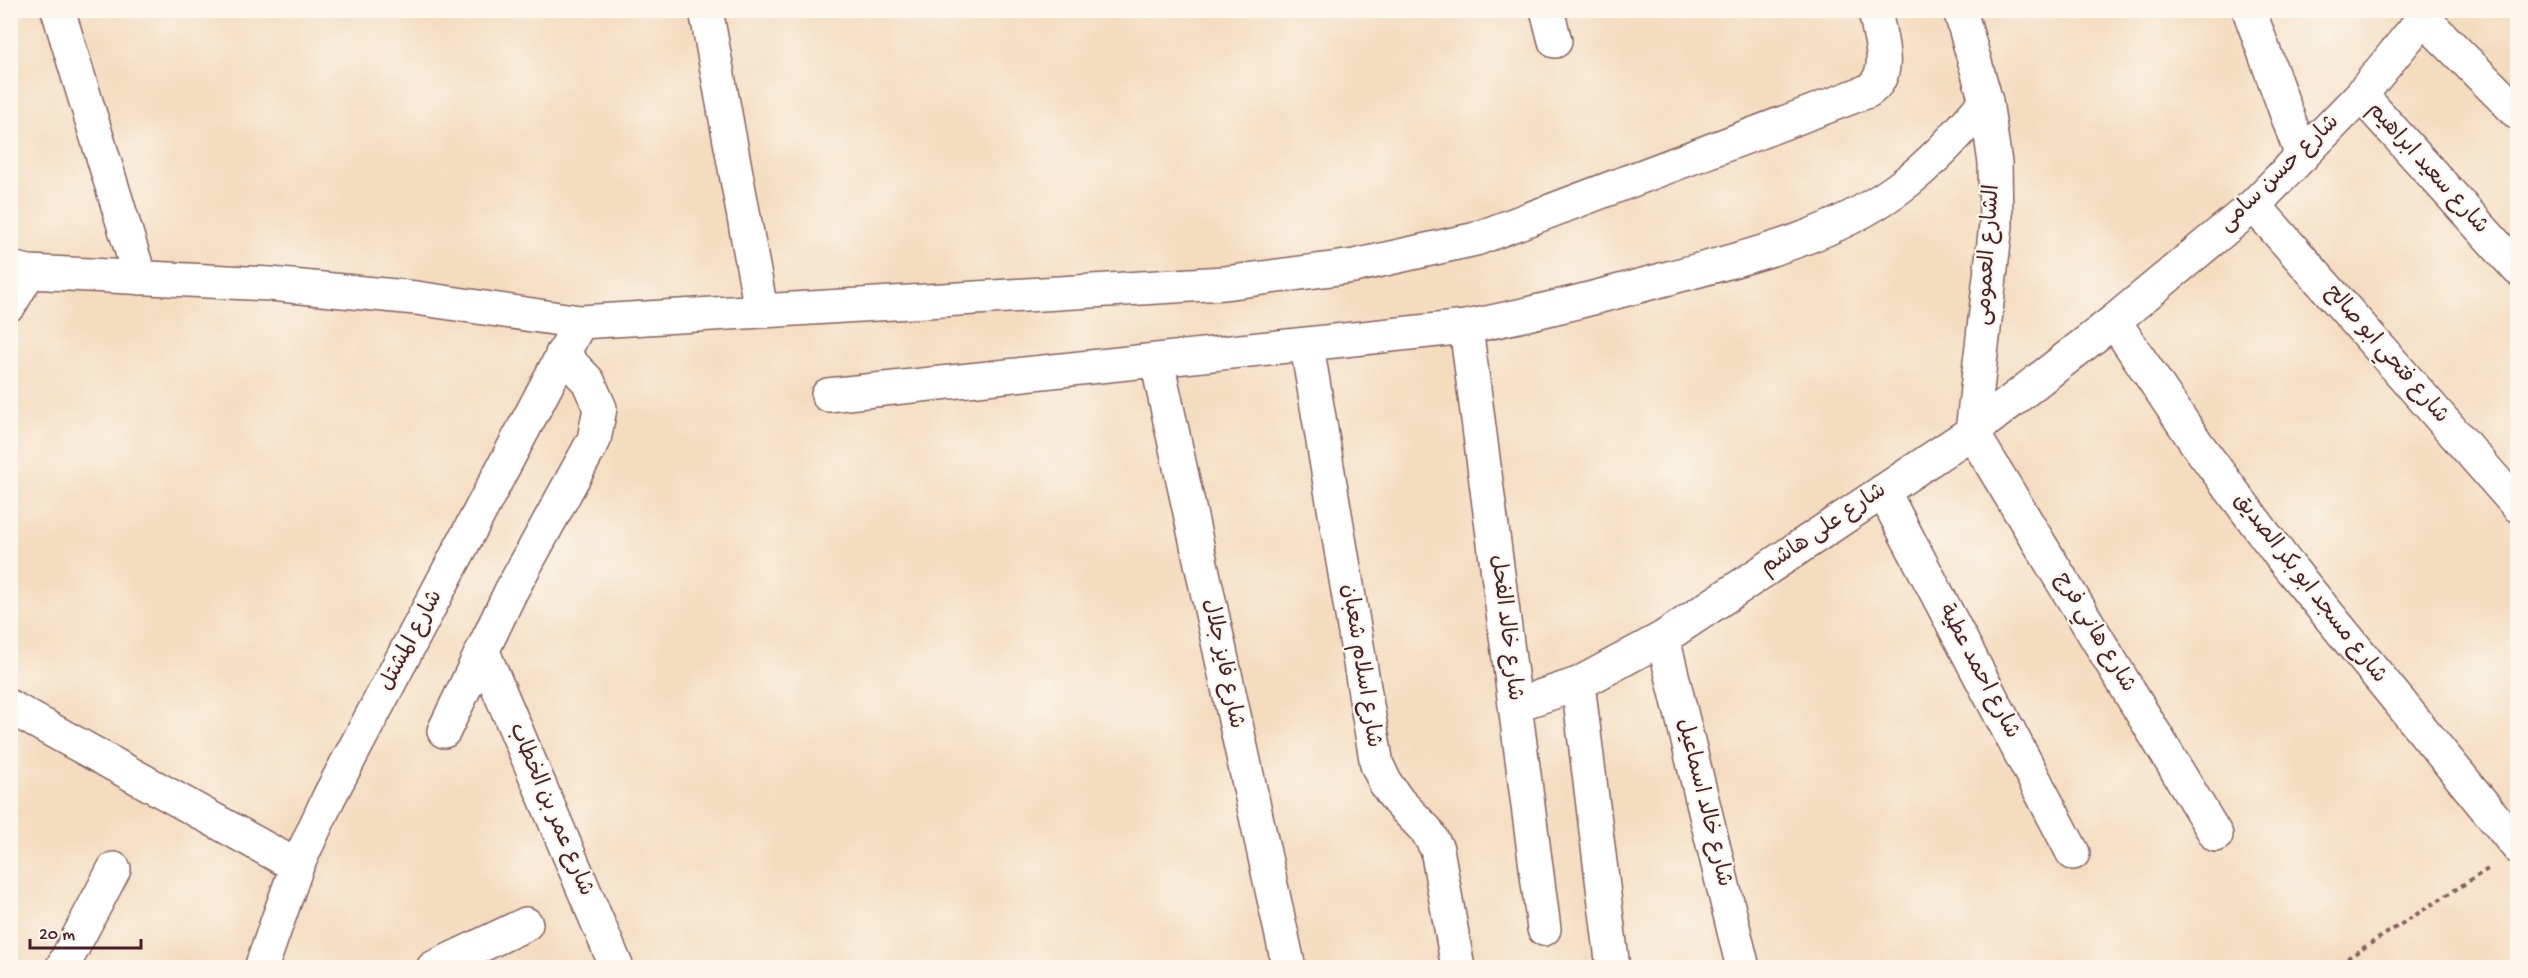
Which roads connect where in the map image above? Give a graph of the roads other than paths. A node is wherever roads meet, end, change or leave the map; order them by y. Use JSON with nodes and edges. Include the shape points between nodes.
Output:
{"nodes":[{"id":1,"x":58,"y":10,"type":"edge"},
{"id":2,"x":706,"y":10,"type":"edge"},
{"id":3,"x":1875,"y":10,"type":"edge"},
{"id":4,"x":1960,"y":10,"type":"edge"},
{"id":5,"x":2249,"y":10,"type":"edge"},
{"id":6,"x":2427,"y":15,"type":"edge"},
{"id":7,"x":2361,"y":95,"type":"junction"},
{"id":8,"x":1986,"y":101,"type":"junction"},
{"id":9,"x":2517,"y":113,"type":"edge"},
{"id":10,"x":2302,"y":156,"type":"junction"},
{"id":11,"x":2254,"y":205,"type":"junction"},
{"id":12,"x":2517,"y":269,"type":"edge"},
{"id":13,"x":20,"y":270,"type":"edge"},
{"id":14,"x":140,"y":278,"type":"junction"},
{"id":15,"x":10,"y":304,"type":"edge"},
{"id":16,"x":761,"y":310,"type":"junction"},
{"id":17,"x":2114,"y":321,"type":"junction"},
{"id":18,"x":580,"y":322,"type":"junction"},
{"id":19,"x":1466,"y":327,"type":"junction"},
{"id":20,"x":1307,"y":346,"type":"junction"},
{"id":21,"x":562,"y":354,"type":"junction"},
{"id":22,"x":1157,"y":361,"type":"junction"},
{"id":23,"x":828,"y":395,"type":"dead end"},
{"id":24,"x":1972,"y":432,"type":"junction"},
{"id":25,"x":1883,"y":491,"type":"junction"},
{"id":26,"x":2517,"y":506,"type":"edge"},
{"id":27,"x":1663,"y":638,"type":"junction"},
{"id":28,"x":483,"y":651,"type":"junction"},
{"id":29,"x":1578,"y":684,"type":"junction"},
{"id":30,"x":1515,"y":705,"type":"junction"},
{"id":31,"x":10,"y":707,"type":"edge"},
{"id":32,"x":444,"y":731,"type":"dead end"},
{"id":33,"x":2216,"y":835,"type":"dead end"},
{"id":34,"x":2073,"y":853,"type":"dead end"},
{"id":35,"x":2508,"y":855,"type":"edge"},
{"id":36,"x":297,"y":866,"type":"junction"},
{"id":37,"x":114,"y":869,"type":"dead end"},
{"id":38,"x":526,"y":924,"type":"dead end"},
{"id":39,"x":1544,"y":929,"type":"dead end"},
{"id":40,"x":265,"y":966,"type":"edge"},
{"id":41,"x":62,"y":968,"type":"edge"},
{"id":42,"x":433,"y":968,"type":"edge"},
{"id":43,"x":617,"y":968,"type":"edge"},
{"id":44,"x":1289,"y":968,"type":"edge"},
{"id":45,"x":1458,"y":968,"type":"edge"},
{"id":46,"x":1613,"y":968,"type":"edge"},
{"id":47,"x":1743,"y":968,"type":"edge"}],
"edges":[{"from":1,"to":14,"type":"street"},
{"from":2,"to":16,"type":"street"},
{"from":3,"to":16,"type":"street","via":[[1885,70],[1879,84],[1868,91],[1476,239],[1354,266],[1224,283]]},
{"from":4,"to":8,"type":"street","name":"الشارع العمومى"},
{"from":5,"to":10,"type":"street"},
{"from":6,"to":7,"type":"street","name":"شارع حسن سامى"},
{"from":6,"to":9,"type":"street"},
{"from":7,"to":10,"type":"street","name":"شارع حسن سامى"},
{"from":7,"to":12,"type":"street","name":"شارع سعيد ابراهيم"},
{"from":8,"to":19,"type":"street","via":[[1945,150],[1895,191],[1840,224],[1780,248],[1533,314]]},
{"from":8,"to":24,"type":"street","name":"الشارع العمومى","via":[[1995,163],[1996,225]]},
{"from":10,"to":11,"type":"street","name":"شارع حسن سامى"},
{"from":11,"to":17,"type":"street","name":"شارع حسن سامى"},
{"from":11,"to":26,"type":"street","name":"شارع فتحي ابو صالح"},
{"from":13,"to":14,"type":"street"},
{"from":13,"to":15,"type":"street"},
{"from":14,"to":18,"type":"street","via":[[371,294]]},
{"from":16,"to":18,"type":"street"},
{"from":17,"to":24,"type":"street","name":"شارع على هاشم"},
{"from":17,"to":35,"type":"street","name":"شارع مسجد ابو بكر الصديق","via":[[2197,444]]},
{"from":18,"to":21,"type":"street","name":"شارع المشتل"},
{"from":19,"to":20,"type":"street"},
{"from":19,"to":30,"type":"street","name":"شارع خالد الفحل"},
{"from":20,"to":22,"type":"street"},
{"from":20,"to":45,"type":"street","name":"شارع اسلام شعبان","via":[[1377,765],[1398,801],[1427,831],[1437,849]]},
{"from":21,"to":28,"type":"street","via":[[588,381],[600,408],[594,440],[511,591]]},
{"from":21,"to":36,"type":"street","name":"شارع المشتل","via":[[329,797]]},
{"from":22,"to":23,"type":"street"},
{"from":22,"to":44,"type":"street","name":"شارع فايز جلال"},
{"from":24,"to":25,"type":"street","name":"شارع على هاشم"},
{"from":24,"to":33,"type":"street","name":"شارع هاني فرج"},
{"from":25,"to":27,"type":"street","name":"شارع على هاشم"},
{"from":25,"to":34,"type":"street","name":"شارع احمد عطية"},
{"from":27,"to":29,"type":"street","name":"شارع على هاشم"},
{"from":27,"to":47,"type":"street","name":"شارع خالد اسماعيل"},
{"from":28,"to":32,"type":"street"},
{"from":28,"to":43,"type":"street","name":"شارع عمر بن الخطاب"},
{"from":29,"to":30,"type":"street","name":"شارع على هاشم"},
{"from":29,"to":46,"type":"street"},
{"from":30,"to":39,"type":"street","name":"شارع خالد الفحل"},
{"from":31,"to":36,"type":"street"},
{"from":36,"to":40,"type":"street","name":"شارع المشتل"},
{"from":37,"to":41,"type":"street"},
{"from":38,"to":42,"type":"street"}]}
